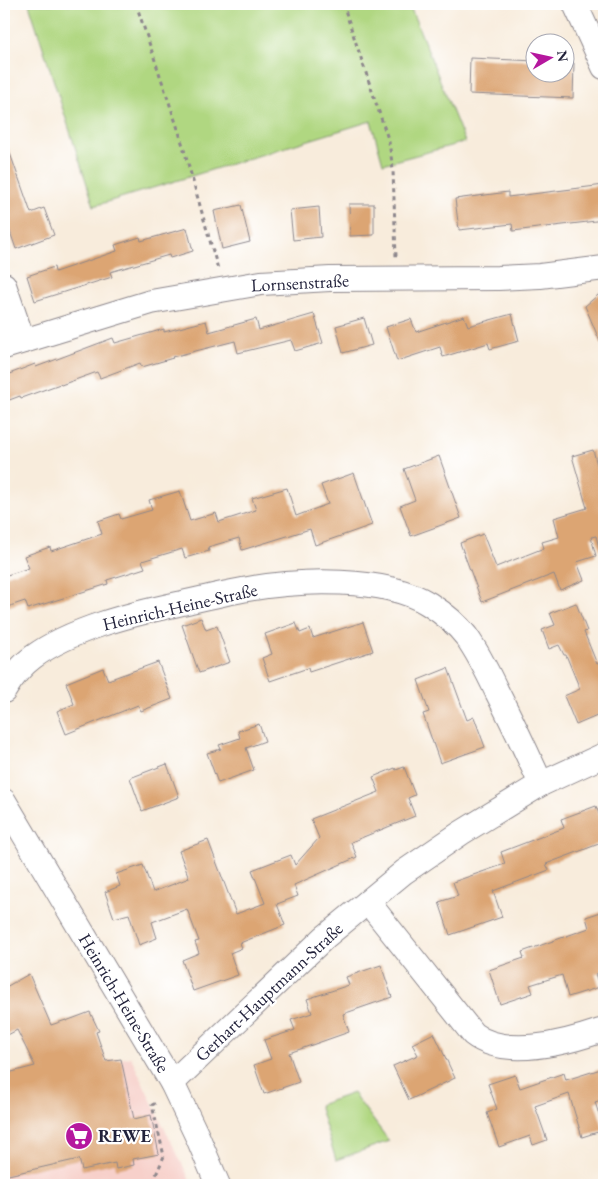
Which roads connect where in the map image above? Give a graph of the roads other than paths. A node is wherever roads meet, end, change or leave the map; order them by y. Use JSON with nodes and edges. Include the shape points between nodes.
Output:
{"nodes":[{"id":1,"x":575,"y":4,"type":"edge"},
{"id":2,"x":604,"y":67,"type":"edge"},
{"id":3,"x":604,"y":268,"type":"edge"},
{"id":4,"x":4,"y":285,"type":"edge"},
{"id":5,"x":13,"y":344,"type":"edge"},
{"id":6,"x":4,"y":691,"type":"edge"},
{"id":7,"x":604,"y":755,"type":"edge"},
{"id":8,"x":542,"y":784,"type":"junction"},
{"id":9,"x":4,"y":801,"type":"edge"},
{"id":10,"x":368,"y":902,"type":"junction"},
{"id":11,"x":600,"y":1031,"type":"dead end"},
{"id":12,"x":172,"y":1083,"type":"junction"},
{"id":13,"x":218,"y":1185,"type":"edge"}],
"edges":[{"from":1,"to":2,"type":"street"},
{"from":3,"to":5,"type":"street","name":"Lornsenstraße","via":[[540,276],[292,280],[223,288],[151,302]]},
{"from":4,"to":5,"type":"street"},
{"from":6,"to":8,"type":"street","name":"Heinrich-Heine-Straße","via":[[32,657],[53,645],[89,629],[149,610],[278,585],[343,583],[392,589],[428,603],[448,617],[465,636],[480,657]]},
{"from":7,"to":8,"type":"street","name":"Gerhart-Hauptmann-Straße"},
{"from":8,"to":10,"type":"street","name":"Gerhart-Hauptmann-Straße","via":[[461,833],[404,872]]},
{"from":9,"to":12,"type":"street","name":"Heinrich-Heine-Straße"},
{"from":10,"to":11,"type":"street","via":[[478,1038],[501,1046],[547,1045]]},
{"from":10,"to":12,"type":"street","name":"Gerhart-Hauptmann-Straße","via":[[325,937]]},
{"from":12,"to":13,"type":"street","name":"Heinrich-Heine-Straße"}]}
